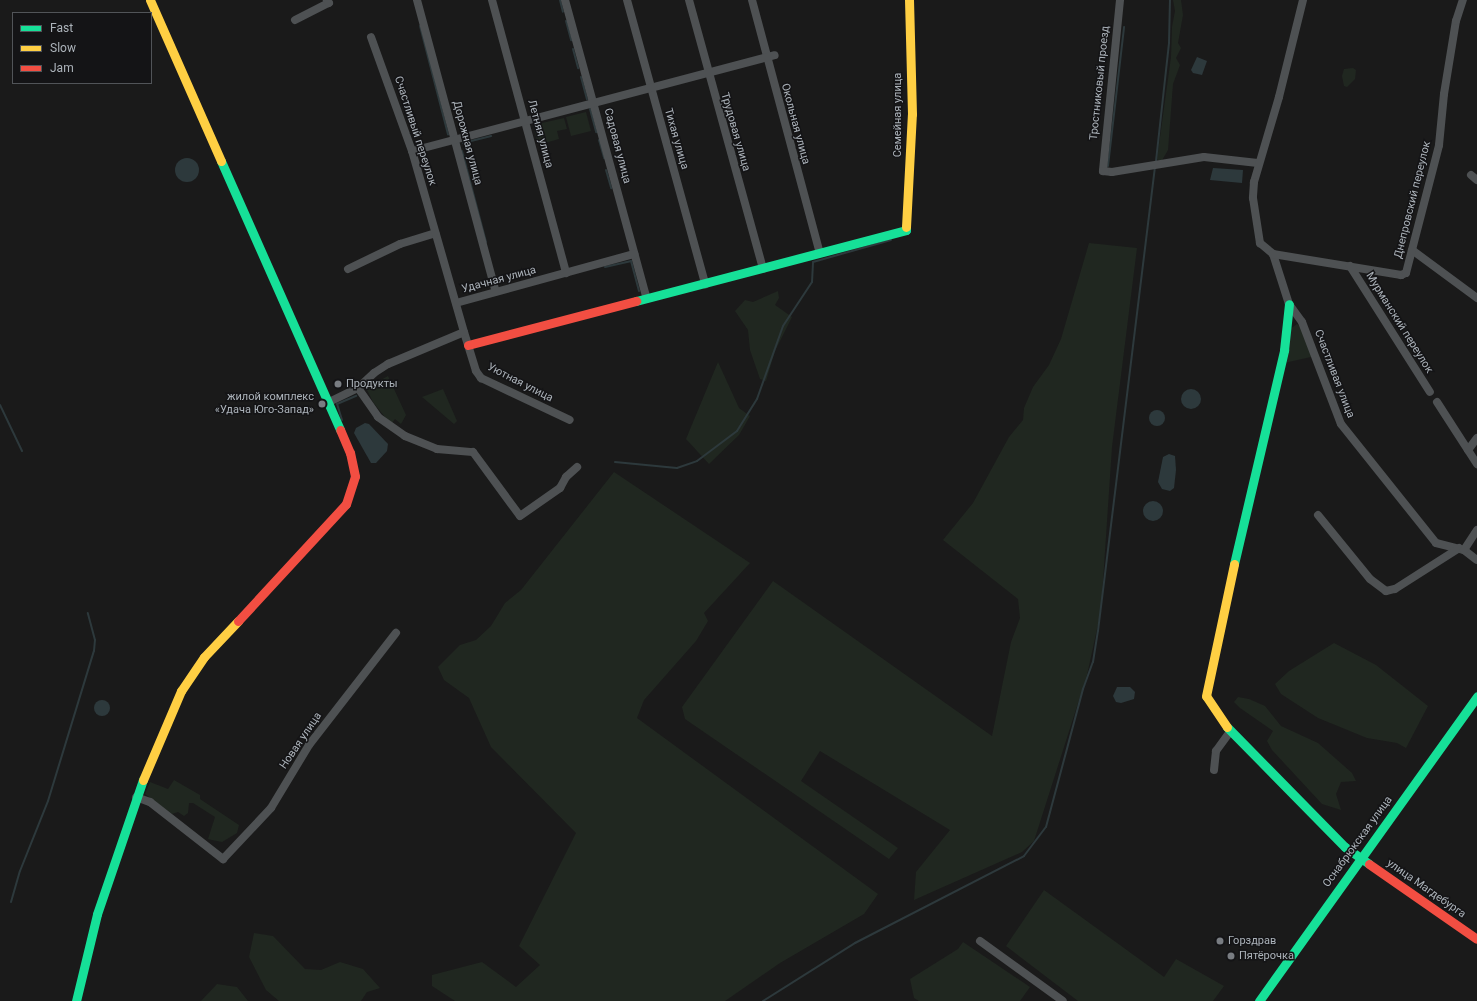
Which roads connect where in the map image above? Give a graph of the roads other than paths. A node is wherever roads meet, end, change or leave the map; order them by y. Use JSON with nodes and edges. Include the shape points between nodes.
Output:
{"nodes":[{"id":1,"x":150,"y":0,"type":"edge"},
{"id":2,"x":327,"y":0,"type":"edge"},
{"id":3,"x":417,"y":0,"type":"edge"},
{"id":4,"x":492,"y":0,"type":"edge"},
{"id":5,"x":565,"y":0,"type":"edge"},
{"id":6,"x":627,"y":0,"type":"edge"},
{"id":7,"x":689,"y":0,"type":"edge"},
{"id":8,"x":752,"y":0,"type":"edge"},
{"id":9,"x":909,"y":0,"type":"edge"},
{"id":10,"x":1120,"y":0,"type":"edge"},
{"id":11,"x":1303,"y":0,"type":"edge"},
{"id":12,"x":1463,"y":0,"type":"edge"},
{"id":13,"x":295,"y":20,"type":"dead end"},
{"id":14,"x":372,"y":37,"type":"dead end"},
{"id":15,"x":775,"y":54,"type":"dead end"},
{"id":16,"x":766,"y":58,"type":"junction"},
{"id":17,"x":708,"y":73,"type":"junction"},
{"id":18,"x":651,"y":89,"type":"junction"},
{"id":19,"x":594,"y":105,"type":"junction"},
{"id":20,"x":525,"y":121,"type":"junction"},
{"id":21,"x":454,"y":139,"type":"junction"},
{"id":22,"x":412,"y":151,"type":"junction"},
{"id":23,"x":1258,"y":163,"type":"junction"},
{"id":24,"x":435,"y":233,"type":"junction"},
{"id":25,"x":1412,"y":250,"type":"junction"},
{"id":26,"x":820,"y":253,"type":"junction"},
{"id":27,"x":634,"y":254,"type":"junction"},
{"id":28,"x":1273,"y":254,"type":"junction"},
{"id":29,"x":1350,"y":266,"type":"junction"},
{"id":30,"x":348,"y":269,"type":"dead end"},
{"id":31,"x":763,"y":269,"type":"junction"},
{"id":32,"x":566,"y":273,"type":"junction"},
{"id":33,"x":705,"y":284,"type":"junction"},
{"id":34,"x":496,"y":292,"type":"junction"},
{"id":35,"x":1477,"y":298,"type":"edge"},
{"id":36,"x":647,"y":299,"type":"junction"},
{"id":37,"x":456,"y":303,"type":"junction"},
{"id":38,"x":1289,"y":304,"type":"junction"},
{"id":39,"x":464,"y":332,"type":"junction"},
{"id":40,"x":468,"y":345,"type":"junction"},
{"id":41,"x":358,"y":388,"type":"junction"},
{"id":42,"x":1430,"y":392,"type":"dead end"},
{"id":43,"x":1437,"y":402,"type":"dead end"},
{"id":44,"x":327,"y":403,"type":"junction"},
{"id":45,"x":570,"y":420,"type":"dead end"},
{"id":46,"x":1477,"y":438,"type":"edge"},
{"id":47,"x":1468,"y":450,"type":"junction"},
{"id":48,"x":1477,"y":464,"type":"edge"},
{"id":49,"x":577,"y":467,"type":"dead end"},
{"id":50,"x":1318,"y":514,"type":"dead end"},
{"id":51,"x":1477,"y":530,"type":"edge"},
{"id":52,"x":1461,"y":549,"type":"junction"},
{"id":53,"x":1477,"y":560,"type":"edge"},
{"id":54,"x":396,"y":633,"type":"dead end"},
{"id":55,"x":1477,"y":696,"type":"edge"},
{"id":56,"x":1230,"y":732,"type":"junction"},
{"id":57,"x":1214,"y":770,"type":"dead end"},
{"id":58,"x":136,"y":797,"type":"junction"},
{"id":59,"x":1360,"y":859,"type":"junction"},
{"id":60,"x":1477,"y":939,"type":"edge"},
{"id":61,"x":980,"y":941,"type":"dead end"},
{"id":62,"x":76,"y":1001,"type":"edge"},
{"id":63,"x":1063,"y":1001,"type":"edge"},
{"id":64,"x":1259,"y":1001,"type":"edge"}],
"edges":[{"from":1,"to":44,"type":"street"},
{"from":2,"to":13,"type":"street","via":[[329,3]]},
{"from":3,"to":21,"type":"street","name":"Дорожная улица"},
{"from":4,"to":20,"type":"street","name":"Летняя улица"},
{"from":5,"to":19,"type":"street","name":"Садовая улица"},
{"from":6,"to":18,"type":"street","name":"Тихая улица"},
{"from":7,"to":17,"type":"street","name":"Трудовая улица"},
{"from":8,"to":16,"type":"street","name":"Окольная улица"},
{"from":9,"to":26,"type":"street","name":"Семейная улица","via":[[912,114],[906,230]]},
{"from":10,"to":23,"type":"street","name":"Тростниковый проезд","via":[[1102,169],[1112,172],[1204,157]]},
{"from":11,"to":23,"type":"street","via":[[1279,97]]},
{"from":12,"to":25,"type":"street","name":"Днепровский переулок","via":[[1456,21],[1439,145]]},
{"from":14,"to":22,"type":"street","name":"Счастливый переулок"},
{"from":15,"to":16,"type":"street"},
{"from":16,"to":17,"type":"street"},
{"from":16,"to":26,"type":"street","name":"Окольная улица"},
{"from":17,"to":18,"type":"street"},
{"from":17,"to":31,"type":"street","name":"Трудовая улица"},
{"from":18,"to":19,"type":"street"},
{"from":18,"to":33,"type":"street","name":"Тихая улица"},
{"from":19,"to":20,"type":"street"},
{"from":19,"to":27,"type":"street","name":"Садовая улица"},
{"from":20,"to":21,"type":"street"},
{"from":20,"to":32,"type":"street","name":"Летняя улица"},
{"from":21,"to":22,"type":"street"},
{"from":21,"to":34,"type":"street","name":"Дорожная улица"},
{"from":22,"to":24,"type":"street","name":"Счастливый переулок"},
{"from":23,"to":28,"type":"street","via":[[1252,198],[1256,228],[1260,243]]},
{"from":24,"to":30,"type":"street","via":[[400,244]]},
{"from":24,"to":37,"type":"street","name":"Счастливый переулок"},
{"from":25,"to":29,"type":"street","name":"Днепровский переулок","via":[[1406,273]]},
{"from":25,"to":35,"type":"street"},
{"from":26,"to":31,"type":"street"},
{"from":27,"to":32,"type":"street","name":"Удачная улица"},
{"from":27,"to":36,"type":"street","name":"Садовая улица"},
{"from":28,"to":29,"type":"street","name":"Днепровский переулок"},
{"from":28,"to":38,"type":"street","name":"Счастливая улица"},
{"from":29,"to":42,"type":"street","name":"Мурманский переулок"},
{"from":31,"to":33,"type":"street"},
{"from":32,"to":34,"type":"street","name":"Удачная улица"},
{"from":33,"to":36,"type":"street"},
{"from":34,"to":37,"type":"street","name":"Удачная улица"},
{"from":36,"to":40,"type":"street"},
{"from":37,"to":39,"type":"street","name":"Удачная улица"},
{"from":38,"to":52,"type":"street","name":"Счастливая улица","via":[[1302,322],[1341,424],[1436,543]]},
{"from":38,"to":56,"type":"street","name":"улица Магдебурга","via":[[1284,350],[1250,488],[1206,696]]},
{"from":39,"to":40,"type":"street","name":"Уютная улица"},
{"from":39,"to":41,"type":"street","via":[[388,364]]},
{"from":40,"to":45,"type":"street","name":"Уютная улица","via":[[476,371],[482,378]]},
{"from":41,"to":44,"type":"street"},
{"from":41,"to":49,"type":"street","via":[[378,417],[405,436],[437,449],[473,452],[520,516],[560,488],[566,477]]},
{"from":43,"to":47,"type":"street"},
{"from":44,"to":58,"type":"street","via":[[353,462],[355,476],[351,495],[192,674],[175,704]]},
{"from":46,"to":47,"type":"street"},
{"from":47,"to":48,"type":"street"},
{"from":50,"to":52,"type":"street","via":[[1370,579],[1386,591],[1395,589]]},
{"from":51,"to":52,"type":"street"},
{"from":52,"to":53,"type":"street"},
{"from":54,"to":58,"type":"street","name":"Новая улица","via":[[309,745],[271,808],[223,859],[150,802]]},
{"from":55,"to":59,"type":"street","name":"Оснабрюкская улица"},
{"from":56,"to":57,"type":"street","via":[[1216,751]]},
{"from":56,"to":59,"type":"street","name":"улица Магдебурга"},
{"from":58,"to":62,"type":"street","via":[[97,914]]},
{"from":59,"to":60,"type":"street","name":"улица Магдебурга"},
{"from":59,"to":64,"type":"street","name":"Оснабрюкская улица"},
{"from":61,"to":63,"type":"street"}]}
